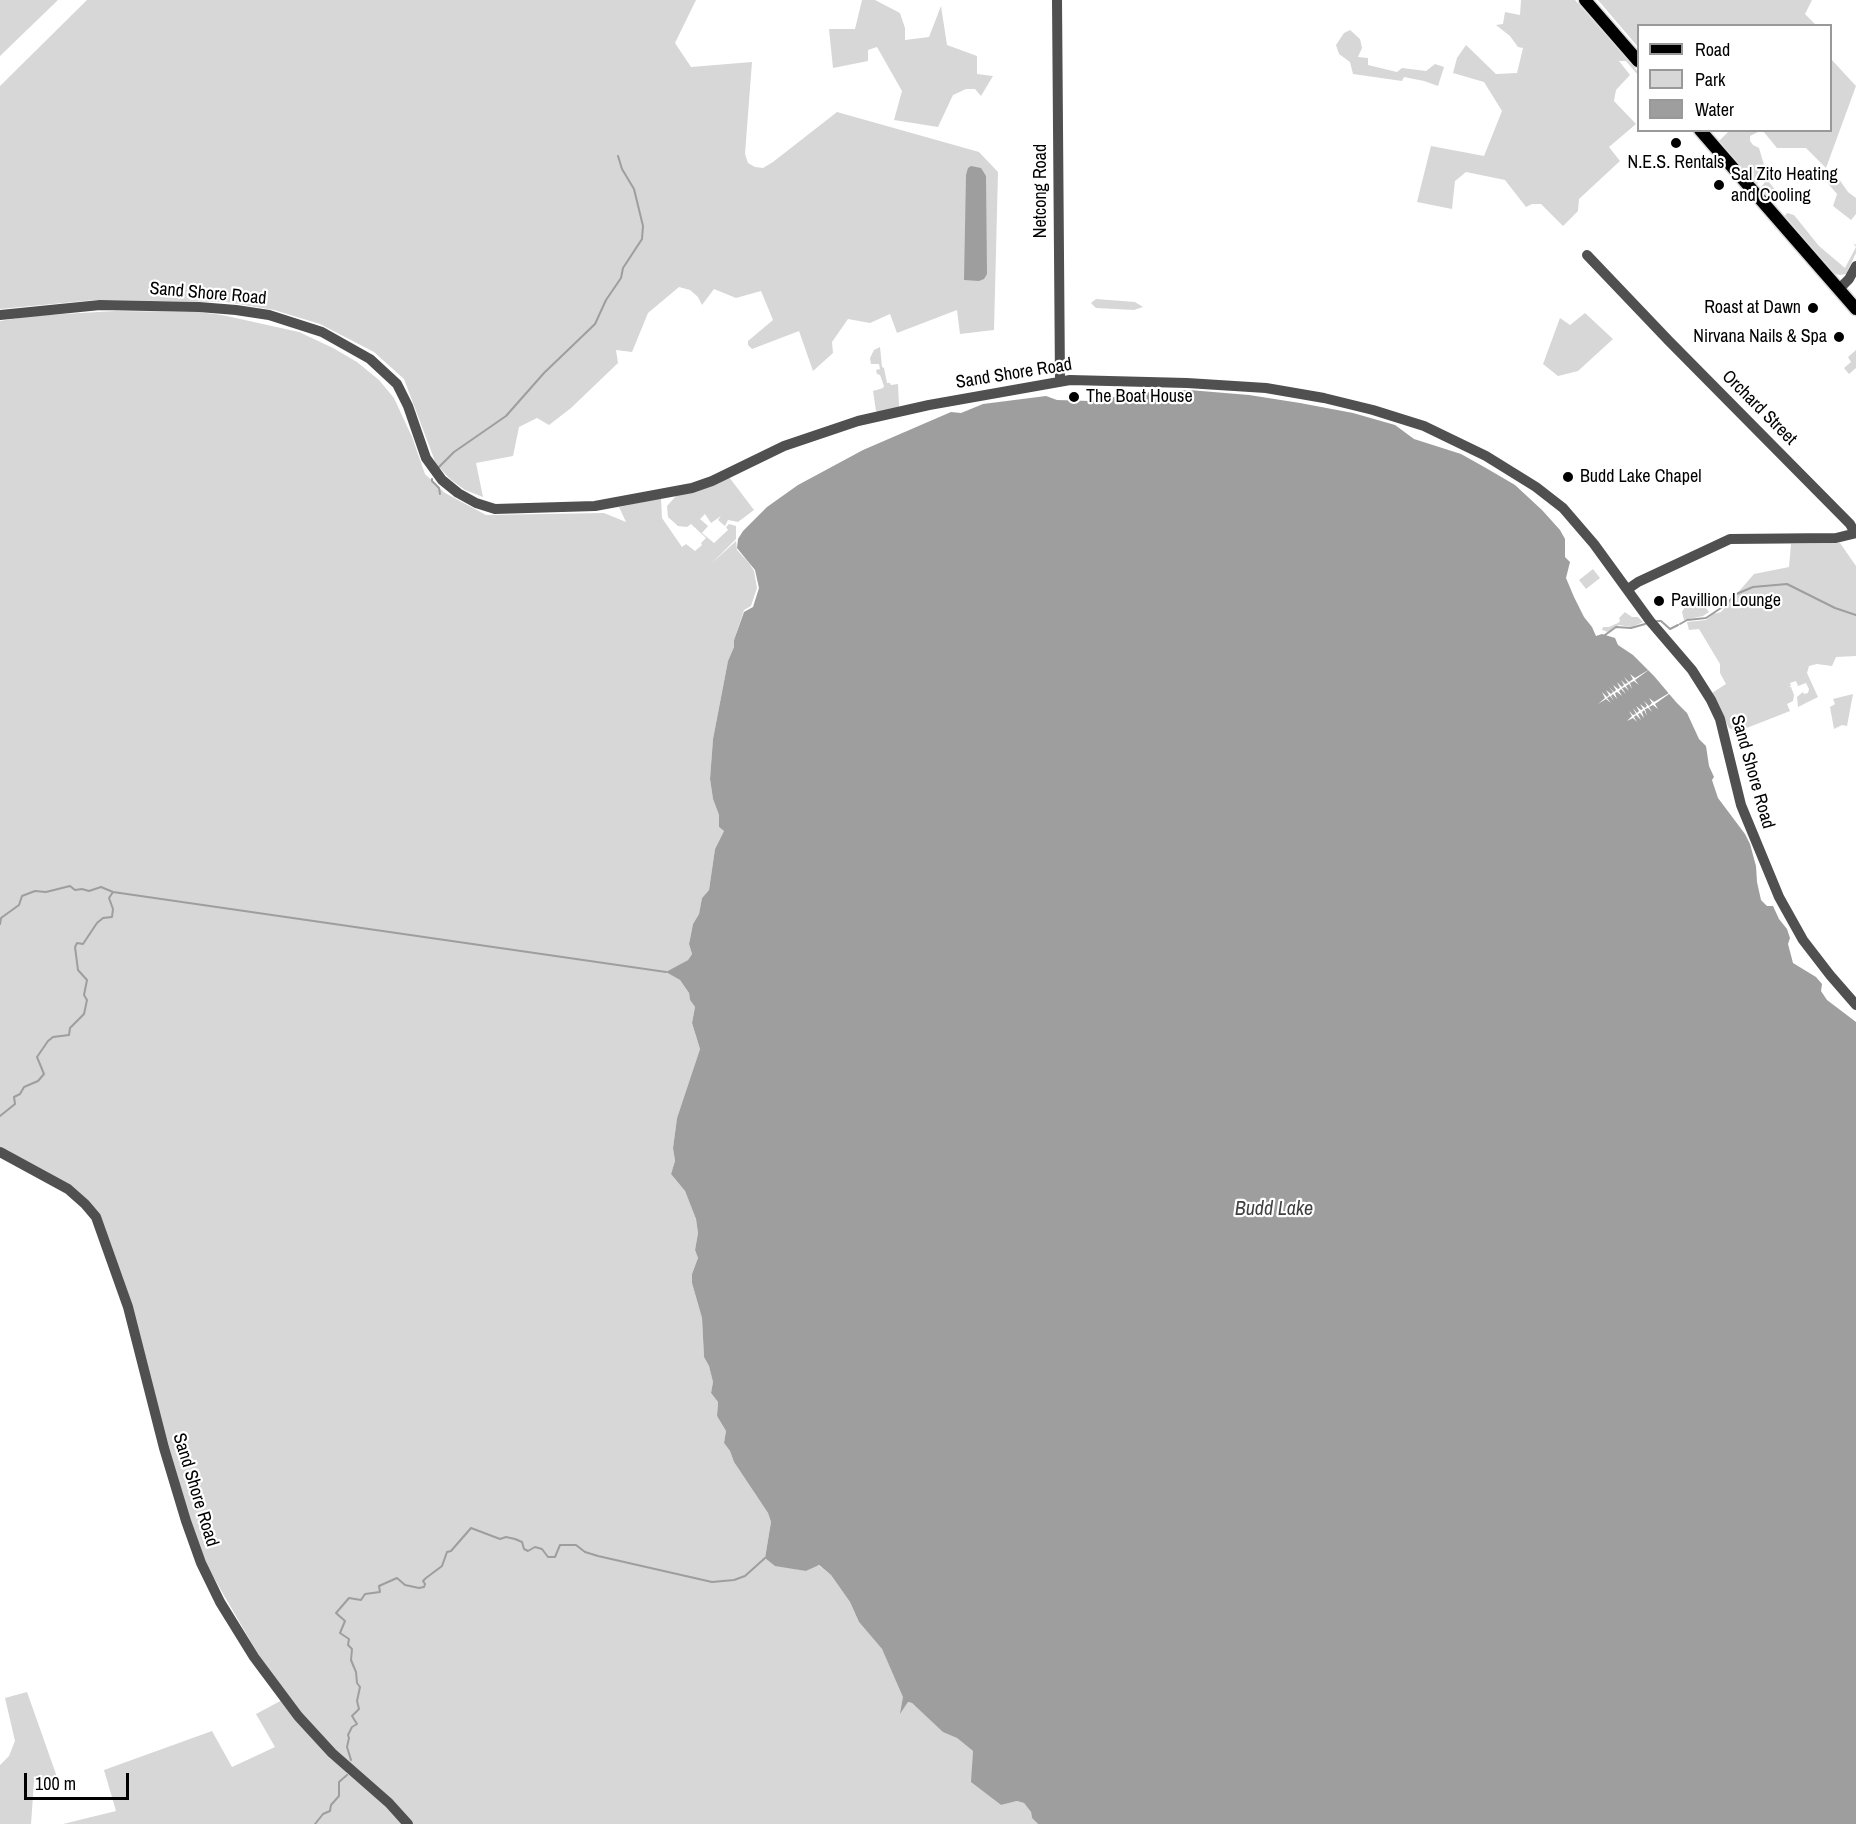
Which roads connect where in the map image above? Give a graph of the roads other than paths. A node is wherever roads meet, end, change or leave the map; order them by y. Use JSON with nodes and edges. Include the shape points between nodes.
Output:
{"nodes":[{"id":1,"x":1057,"y":0,"type":"edge"},
{"id":2,"x":1585,"y":0,"type":"edge"},
{"id":3,"x":1637,"y":60,"type":"edge"},
{"id":4,"x":1702,"y":132,"type":"edge"},
{"id":5,"x":1587,"y":255,"type":"dead end"},
{"id":6,"x":1856,"y":266,"type":"edge"},
{"id":7,"x":1839,"y":289,"type":"junction"},
{"id":8,"x":1856,"y":309,"type":"edge"},
{"id":9,"x":0,"y":315,"type":"edge"},
{"id":10,"x":1060,"y":381,"type":"junction"},
{"id":11,"x":1855,"y":533,"type":"edge"},
{"id":12,"x":1628,"y":589,"type":"junction"},
{"id":13,"x":1856,"y":1005,"type":"edge"},
{"id":14,"x":0,"y":1152,"type":"edge"},
{"id":15,"x":408,"y":1824,"type":"edge"}],
"edges":[{"from":1,"to":10,"type":"street","name":"Netcong Road"},
{"from":2,"to":3,"type":"main road"},
{"from":4,"to":7,"type":"main road"},
{"from":5,"to":11,"type":"street","name":"Orchard Street","via":[[1851,524]]},
{"from":6,"to":7,"type":"street"},
{"from":7,"to":8,"type":"main road"},
{"from":9,"to":10,"type":"street","name":"Sand Shore Road","via":[[100,305],[199,308],[269,315],[322,332],[365,355],[396,384],[426,458],[442,480],[476,503],[504,509],[595,506],[692,488],[826,430]]},
{"from":10,"to":12,"type":"street","name":"Sand Shore Road","via":[[1266,388],[1324,398],[1424,426],[1480,453],[1552,499],[1583,530]]},
{"from":11,"to":12,"type":"street","via":[[1836,538],[1730,539]]},
{"from":12,"to":13,"type":"street","name":"Sand Shore Road","via":[[1692,670],[1717,711],[1741,805],[1767,872],[1788,915],[1821,965]]},
{"from":14,"to":15,"type":"street","name":"Sand Shore Road","via":[[68,1189],[96,1217],[128,1307],[170,1472],[206,1574],[240,1636],[286,1701],[311,1731]]}]}
